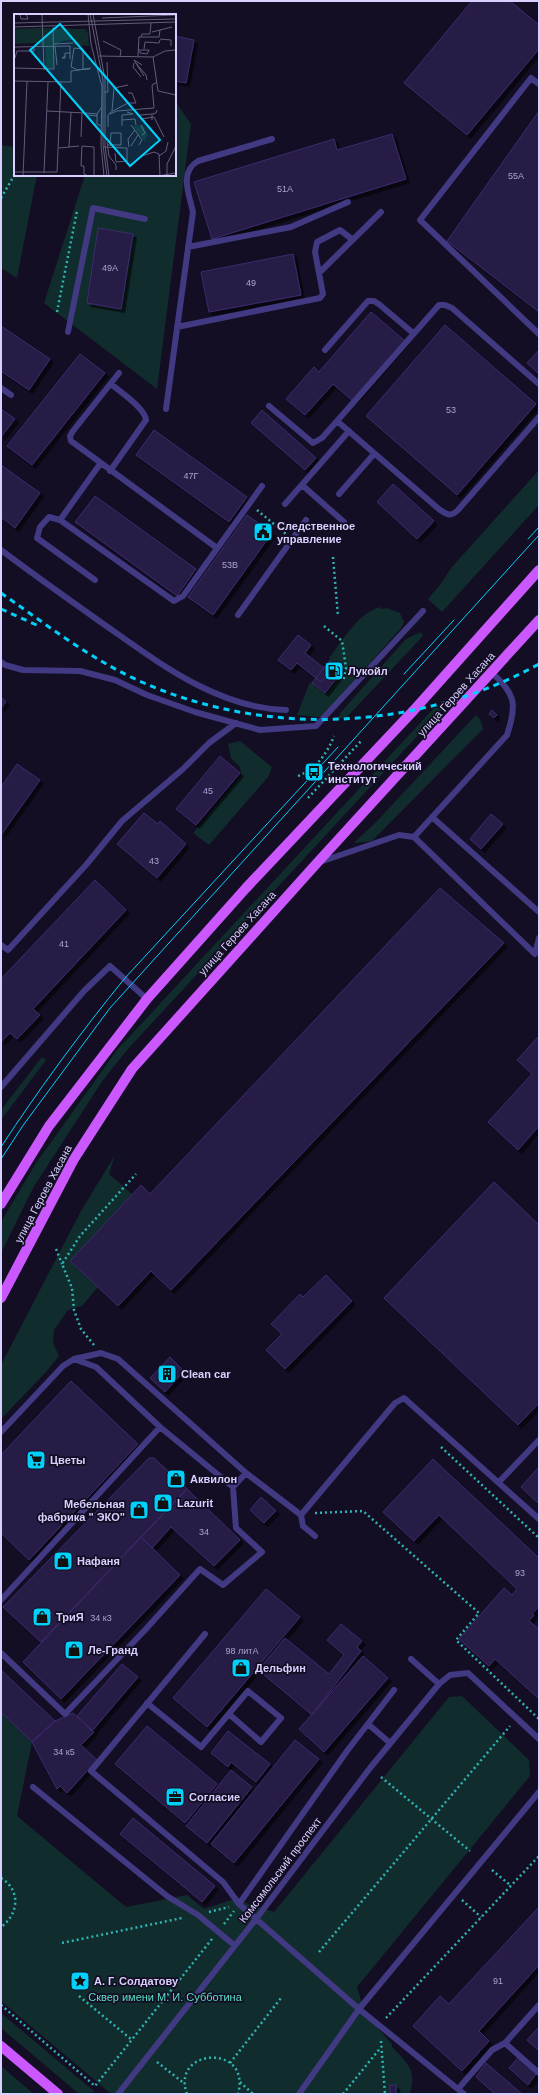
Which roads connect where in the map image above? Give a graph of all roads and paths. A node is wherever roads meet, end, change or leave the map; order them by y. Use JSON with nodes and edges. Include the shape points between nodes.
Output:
{"nodes":[{"id":1,"x":539,"y":84,"type":"edge"},
{"id":2,"x":272,"y":139,"type":"dead end"},
{"id":3,"x":14,"y":176,"type":"edge"},
{"id":4,"x":1,"y":198,"type":"edge"},
{"id":5,"x":348,"y":202,"type":"dead end"},
{"id":6,"x":77,"y":211,"type":"dead end"},
{"id":7,"x":381,"y":212,"type":"dead end"},
{"id":8,"x":145,"y":219,"type":"dead end"},
{"id":9,"x":353,"y":240,"type":"junction"},
{"id":10,"x":188,"y":247,"type":"junction"},
{"id":11,"x":319,"y":273,"type":"junction"},
{"id":12,"x":57,"y":312,"type":"dead end"},
{"id":13,"x":177,"y":327,"type":"junction"},
{"id":14,"x":68,"y":332,"type":"dead end"},
{"id":15,"x":413,"y":333,"type":"junction"},
{"id":16,"x":539,"y":334,"type":"edge"},
{"id":17,"x":325,"y":350,"type":"dead end"},
{"id":18,"x":119,"y":372,"type":"dead end"},
{"id":19,"x":111,"y":384,"type":"junction"},
{"id":20,"x":539,"y":384,"type":"edge"},
{"id":21,"x":1,"y":388,"type":"edge"},
{"id":22,"x":11,"y":395,"type":"dead end"},
{"id":23,"x":269,"y":406,"type":"dead end"},
{"id":24,"x":166,"y":409,"type":"dead end"},
{"id":25,"x":539,"y":417,"type":"edge"},
{"id":26,"x":337,"y":421,"type":"junction"},
{"id":27,"x":349,"y":431,"type":"junction"},
{"id":28,"x":374,"y":454,"type":"junction"},
{"id":29,"x":100,"y":464,"type":"junction"},
{"id":30,"x":110,"y":471,"type":"junction"},
{"id":31,"x":302,"y":485,"type":"junction"},
{"id":32,"x":262,"y":486,"type":"dead end"},
{"id":33,"x":339,"y":494,"type":"dead end"},
{"id":34,"x":250,"y":503,"type":"junction"},
{"id":35,"x":285,"y":504,"type":"dead end"},
{"id":36,"x":60,"y":520,"type":"junction"},
{"id":37,"x":306,"y":520,"type":"dead end"},
{"id":38,"x":344,"y":522,"type":"dead end"},
{"id":39,"x":292,"y":539,"type":"junction"},
{"id":40,"x":218,"y":548,"type":"junction"},
{"id":41,"x":1,"y":550,"type":"edge"},
{"id":42,"x":333,"y":557,"type":"dead end"},
{"id":43,"x":539,"y":570,"type":"edge"},
{"id":44,"x":95,"y":580,"type":"dead end"},
{"id":45,"x":423,"y":611,"type":"dead end"},
{"id":46,"x":238,"y":615,"type":"dead end"},
{"id":47,"x":338,"y":616,"type":"dead end"},
{"id":48,"x":539,"y":620,"type":"edge"},
{"id":49,"x":324,"y":626,"type":"dead end"},
{"id":50,"x":1,"y":662,"type":"edge"},
{"id":51,"x":492,"y":673,"type":"junction"},
{"id":52,"x":346,"y":694,"type":"junction"},
{"id":53,"x":286,"y":710,"type":"dead end"},
{"id":54,"x":236,"y":723,"type":"junction"},
{"id":55,"x":334,"y":736,"type":"dead end"},
{"id":56,"x":362,"y":740,"type":"dead end"},
{"id":57,"x":298,"y":776,"type":"dead end"},
{"id":58,"x":308,"y":798,"type":"dead end"},
{"id":59,"x":432,"y":817,"type":"junction"},
{"id":60,"x":414,"y":838,"type":"junction"},
{"id":61,"x":317,"y":863,"type":"junction"},
{"id":62,"x":539,"y":912,"type":"edge"},
{"id":63,"x":539,"y":938,"type":"edge"},
{"id":64,"x":1,"y":946,"type":"edge"},
{"id":65,"x":537,"y":956,"type":"edge"},
{"id":66,"x":147,"y":999,"type":"junction"},
{"id":67,"x":1,"y":1087,"type":"edge"},
{"id":68,"x":136,"y":1174,"type":"dead end"},
{"id":69,"x":1,"y":1204,"type":"edge"},
{"id":70,"x":56,"y":1249,"type":"dead end"},
{"id":71,"x":62,"y":1264,"type":"junction"},
{"id":72,"x":1,"y":1298,"type":"edge"},
{"id":73,"x":101,"y":1353,"type":"junction"},
{"id":74,"x":74,"y":1359,"type":"junction"},
{"id":75,"x":160,"y":1427,"type":"junction"},
{"id":76,"x":1,"y":1432,"type":"edge"},
{"id":77,"x":539,"y":1440,"type":"edge"},
{"id":78,"x":441,"y":1447,"type":"dead end"},
{"id":79,"x":246,"y":1473,"type":"junction"},
{"id":80,"x":499,"y":1482,"type":"junction"},
{"id":81,"x":233,"y":1487,"type":"junction"},
{"id":82,"x":301,"y":1515,"type":"junction"},
{"id":83,"x":539,"y":1519,"type":"edge"},
{"id":84,"x":315,"y":1536,"type":"dead end"},
{"id":85,"x":539,"y":1538,"type":"edge"},
{"id":86,"x":1,"y":1600,"type":"edge"},
{"id":87,"x":205,"y":1634,"type":"dead end"},
{"id":88,"x":1,"y":1653,"type":"edge"},
{"id":89,"x":411,"y":1659,"type":"dead end"},
{"id":90,"x":439,"y":1684,"type":"junction"},
{"id":91,"x":394,"y":1690,"type":"dead end"},
{"id":92,"x":147,"y":1703,"type":"junction"},
{"id":93,"x":229,"y":1714,"type":"junction"},
{"id":94,"x":539,"y":1719,"type":"edge"},
{"id":95,"x":368,"y":1724,"type":"junction"},
{"id":96,"x":502,"y":1734,"type":"dead end"},
{"id":97,"x":539,"y":1739,"type":"edge"},
{"id":98,"x":390,"y":1743,"type":"junction"},
{"id":99,"x":381,"y":1777,"type":"dead end"},
{"id":100,"x":33,"y":1787,"type":"dead end"},
{"id":101,"x":539,"y":1792,"type":"edge"},
{"id":102,"x":431,"y":1819,"type":"junction"},
{"id":103,"x":470,"y":1851,"type":"dead end"},
{"id":104,"x":539,"y":1856,"type":"edge"},
{"id":105,"x":492,"y":1870,"type":"dead end"},
{"id":106,"x":1,"y":1878,"type":"edge"},
{"id":107,"x":510,"y":1885,"type":"junction"},
{"id":108,"x":454,"y":1893,"type":"junction"},
{"id":109,"x":239,"y":1904,"type":"junction"},
{"id":110,"x":198,"y":1915,"type":"junction"},
{"id":111,"x":481,"y":1917,"type":"junction"},
{"id":112,"x":256,"y":1919,"type":"junction"},
{"id":113,"x":1,"y":1927,"type":"edge"},
{"id":114,"x":218,"y":1931,"type":"junction"},
{"id":115,"x":62,"y":1943,"type":"dead end"},
{"id":116,"x":234,"y":1945,"type":"junction"},
{"id":117,"x":319,"y":1952,"type":"dead end"},
{"id":118,"x":79,"y":1996,"type":"dead end"},
{"id":119,"x":282,"y":1998,"type":"dead end"},
{"id":120,"x":1,"y":2005,"type":"edge"},
{"id":121,"x":539,"y":2005,"type":"edge"},
{"id":122,"x":359,"y":2009,"type":"junction"},
{"id":123,"x":380,"y":2024,"type":"junction"},
{"id":124,"x":132,"y":2040,"type":"junction"},
{"id":125,"x":505,"y":2043,"type":"junction"},
{"id":126,"x":1,"y":2046,"type":"edge"},
{"id":127,"x":157,"y":2062,"type":"dead end"},
{"id":128,"x":230,"y":2063,"type":"junction"},
{"id":129,"x":539,"y":2073,"type":"edge"},
{"id":130,"x":240,"y":2082,"type":"junction"},
{"id":131,"x":185,"y":2084,"type":"junction"},
{"id":132,"x":458,"y":2089,"type":"junction"},
{"id":133,"x":58,"y":2094,"type":"edge"},
{"id":134,"x":118,"y":2094,"type":"edge"},
{"id":135,"x":187,"y":2094,"type":"edge"},
{"id":136,"x":238,"y":2094,"type":"edge"},
{"id":137,"x":253,"y":2094,"type":"edge"},
{"id":138,"x":300,"y":2094,"type":"edge"},
{"id":139,"x":343,"y":2094,"type":"edge"},
{"id":140,"x":384,"y":2094,"type":"edge"},
{"id":141,"x":464,"y":2094,"type":"edge"}],
"edges":[{"from":1,"to":16,"type":"lane","via":[[531,78],[420,220]]},
{"from":2,"to":10,"type":"lane","via":[[192,164],[187,171],[186,180],[193,212]]},
{"from":3,"to":4,"type":"path"},
{"from":5,"to":10,"type":"lane","via":[[291,227]]},
{"from":6,"to":12,"type":"path"},
{"from":7,"to":9,"type":"lane"},
{"from":8,"to":14,"type":"lane","via":[[93,208]]},
{"from":9,"to":11,"type":"lane"},
{"from":9,"to":11,"type":"lane","via":[[340,230],[317,242],[315,252]]},
{"from":10,"to":13,"type":"lane"},
{"from":11,"to":13,"type":"lane","via":[[322,294],[315,300]]},
{"from":13,"to":24,"type":"lane"},
{"from":15,"to":17,"type":"lane","via":[[380,304],[368,301]]},
{"from":15,"to":20,"type":"lane","via":[[434,308],[445,305],[452,308]]},
{"from":15,"to":26,"type":"lane"},
{"from":18,"to":19,"type":"lane"},
{"from":19,"to":29,"type":"lane","via":[[70,436],[75,446]]},
{"from":19,"to":30,"type":"lane","via":[[146,414],[146,420]]},
{"from":21,"to":22,"type":"lane"},
{"from":23,"to":26,"type":"lane","via":[[313,443],[322,438]]},
{"from":25,"to":28,"type":"lane","via":[[454,514],[448,515],[440,510]]},
{"from":26,"to":27,"type":"lane"},
{"from":27,"to":28,"type":"lane"},
{"from":27,"to":31,"type":"lane"},
{"from":28,"to":33,"type":"lane"},
{"from":29,"to":30,"type":"lane"},
{"from":29,"to":36,"type":"lane"},
{"from":30,"to":40,"type":"lane"},
{"from":31,"to":35,"type":"lane"},
{"from":31,"to":38,"type":"lane"},
{"from":32,"to":34,"type":"lane"},
{"from":34,"to":39,"type":"path"},
{"from":34,"to":40,"type":"lane"},
{"from":36,"to":40,"type":"lane","via":[[174,601],[183,596]]},
{"from":36,"to":44,"type":"lane","via":[[49,517],[40,527],[38,538]]},
{"from":37,"to":39,"type":"lane"},
{"from":39,"to":46,"type":"lane"},
{"from":41,"to":53,"type":"lane","via":[[149,656],[187,680],[225,698],[269,710]]},
{"from":42,"to":47,"type":"path"},
{"from":43,"to":66,"type":"main road","name":"улица Героев Хасана","via":[[414,710],[246,888]]},
{"from":45,"to":52,"type":"lane"},
{"from":48,"to":51,"type":"main road","name":"улица Героев Хасана"},
{"from":49,"to":52,"type":"path","via":[[342,641],[346,668],[342,687]]},
{"from":50,"to":54,"type":"lane","via":[[23,670],[80,671],[114,680],[195,712]]},
{"from":51,"to":59,"type":"lane","via":[[502,682],[513,700],[514,714],[507,735]]},
{"from":51,"to":61,"type":"main road","name":"улица Героев Хасана"},
{"from":52,"to":54,"type":"lane","via":[[316,726],[260,730]]},
{"from":54,"to":64,"type":"lane","via":[[209,743],[183,769],[122,821],[86,865],[8,950]]},
{"from":55,"to":57,"type":"path","via":[[329,750],[310,772]]},
{"from":56,"to":58,"type":"path"},
{"from":59,"to":60,"type":"lane"},
{"from":59,"to":62,"type":"lane"},
{"from":60,"to":61,"type":"lane","via":[[399,835]]},
{"from":60,"to":65,"type":"lane"},
{"from":61,"to":72,"type":"main road","name":"улица Героев Хасана","via":[[132,1069],[74,1159]]},
{"from":63,"to":65,"type":"lane"},
{"from":66,"to":67,"type":"lane","via":[[110,966]]},
{"from":66,"to":69,"type":"main road","name":"улица Героев Хасана","via":[[50,1126]]},
{"from":68,"to":71,"type":"path","via":[[80,1236]]},
{"from":70,"to":71,"type":"path"},
{"from":71,"to":73,"type":"path","via":[[72,1288],[74,1310],[81,1329]]},
{"from":73,"to":74,"type":"lane"},
{"from":73,"to":79,"type":"lane","via":[[118,1359]]},
{"from":74,"to":75,"type":"lane","via":[[96,1367]]},
{"from":74,"to":76,"type":"lane","via":[[63,1366]]},
{"from":75,"to":81,"type":"lane"},
{"from":75,"to":86,"type":"lane"},
{"from":77,"to":80,"type":"lane"},
{"from":78,"to":85,"type":"path"},
{"from":79,"to":81,"type":"lane"},
{"from":79,"to":82,"type":"lane"},
{"from":80,"to":82,"type":"lane","via":[[404,1398],[395,1403]]},
{"from":80,"to":83,"type":"lane"},
{"from":81,"to":88,"type":"lane","via":[[236,1528],[262,1552],[223,1585],[200,1569],[65,1714]]},
{"from":82,"to":84,"type":"lane","via":[[303,1526]]},
{"from":82,"to":94,"type":"path","via":[[363,1511],[479,1613],[456,1640]]},
{"from":87,"to":92,"type":"lane"},
{"from":89,"to":90,"type":"lane"},
{"from":90,"to":97,"type":"lane","name":"Комсомольский проспект","via":[[450,1675],[468,1673]]},
{"from":90,"to":98,"type":"lane","name":"Комсомольский проспект"},
{"from":91,"to":95,"type":"lane"},
{"from":92,"to":93,"type":"lane","via":[[201,1747]]},
{"from":92,"to":109,"type":"lane","via":[[91,1771],[224,1882]]},
{"from":93,"to":93,"type":"lane","via":[[248,1691],[281,1718],[261,1742]]},
{"from":95,"to":98,"type":"lane"},
{"from":95,"to":109,"type":"lane"},
{"from":96,"to":102,"type":"path"},
{"from":98,"to":112,"type":"lane","name":"Комсомольский проспект"},
{"from":99,"to":102,"type":"path"},
{"from":100,"to":110,"type":"lane","via":[[167,1896]]},
{"from":101,"to":108,"type":"lane"},
{"from":102,"to":103,"type":"path"},
{"from":102,"to":117,"type":"path"},
{"from":104,"to":107,"type":"path"},
{"from":105,"to":107,"type":"path"},
{"from":106,"to":113,"type":"path","via":[[10,1885],[16,1903],[12,1916]]},
{"from":107,"to":111,"type":"path"},
{"from":108,"to":111,"type":"path"},
{"from":108,"to":122,"type":"lane"},
{"from":109,"to":110,"type":"path"},
{"from":109,"to":112,"type":"lane"},
{"from":109,"to":114,"type":"path"},
{"from":110,"to":114,"type":"lane"},
{"from":110,"to":115,"type":"path"},
{"from":111,"to":123,"type":"path"},
{"from":112,"to":116,"type":"lane","name":"Комсомольский проспект"},
{"from":112,"to":122,"type":"lane"},
{"from":114,"to":116,"type":"lane"},
{"from":114,"to":124,"type":"path"},
{"from":116,"to":134,"type":"lane","name":"Комсомольский проспект"},
{"from":118,"to":124,"type":"path"},
{"from":119,"to":128,"type":"path"},
{"from":120,"to":124,"type":"path","via":[[95,2086]]},
{"from":121,"to":125,"type":"lane"},
{"from":122,"to":123,"type":"lane"},
{"from":122,"to":138,"type":"lane"},
{"from":123,"to":132,"type":"lane"},
{"from":125,"to":129,"type":"lane"},
{"from":125,"to":132,"type":"lane","via":[[492,2050]]},
{"from":126,"to":133,"type":"main road"},
{"from":127,"to":131,"type":"path"},
{"from":128,"to":130,"type":"path","via":[[236,2069]]},
{"from":128,"to":131,"type":"path","via":[[219,2057],[200,2059],[189,2070]]},
{"from":130,"to":136,"type":"path"},
{"from":130,"to":137,"type":"path"},
{"from":131,"to":135,"type":"path"},
{"from":132,"to":141,"type":"lane"},
{"from":139,"to":140,"type":"path","via":[[382,2046]]}]}
